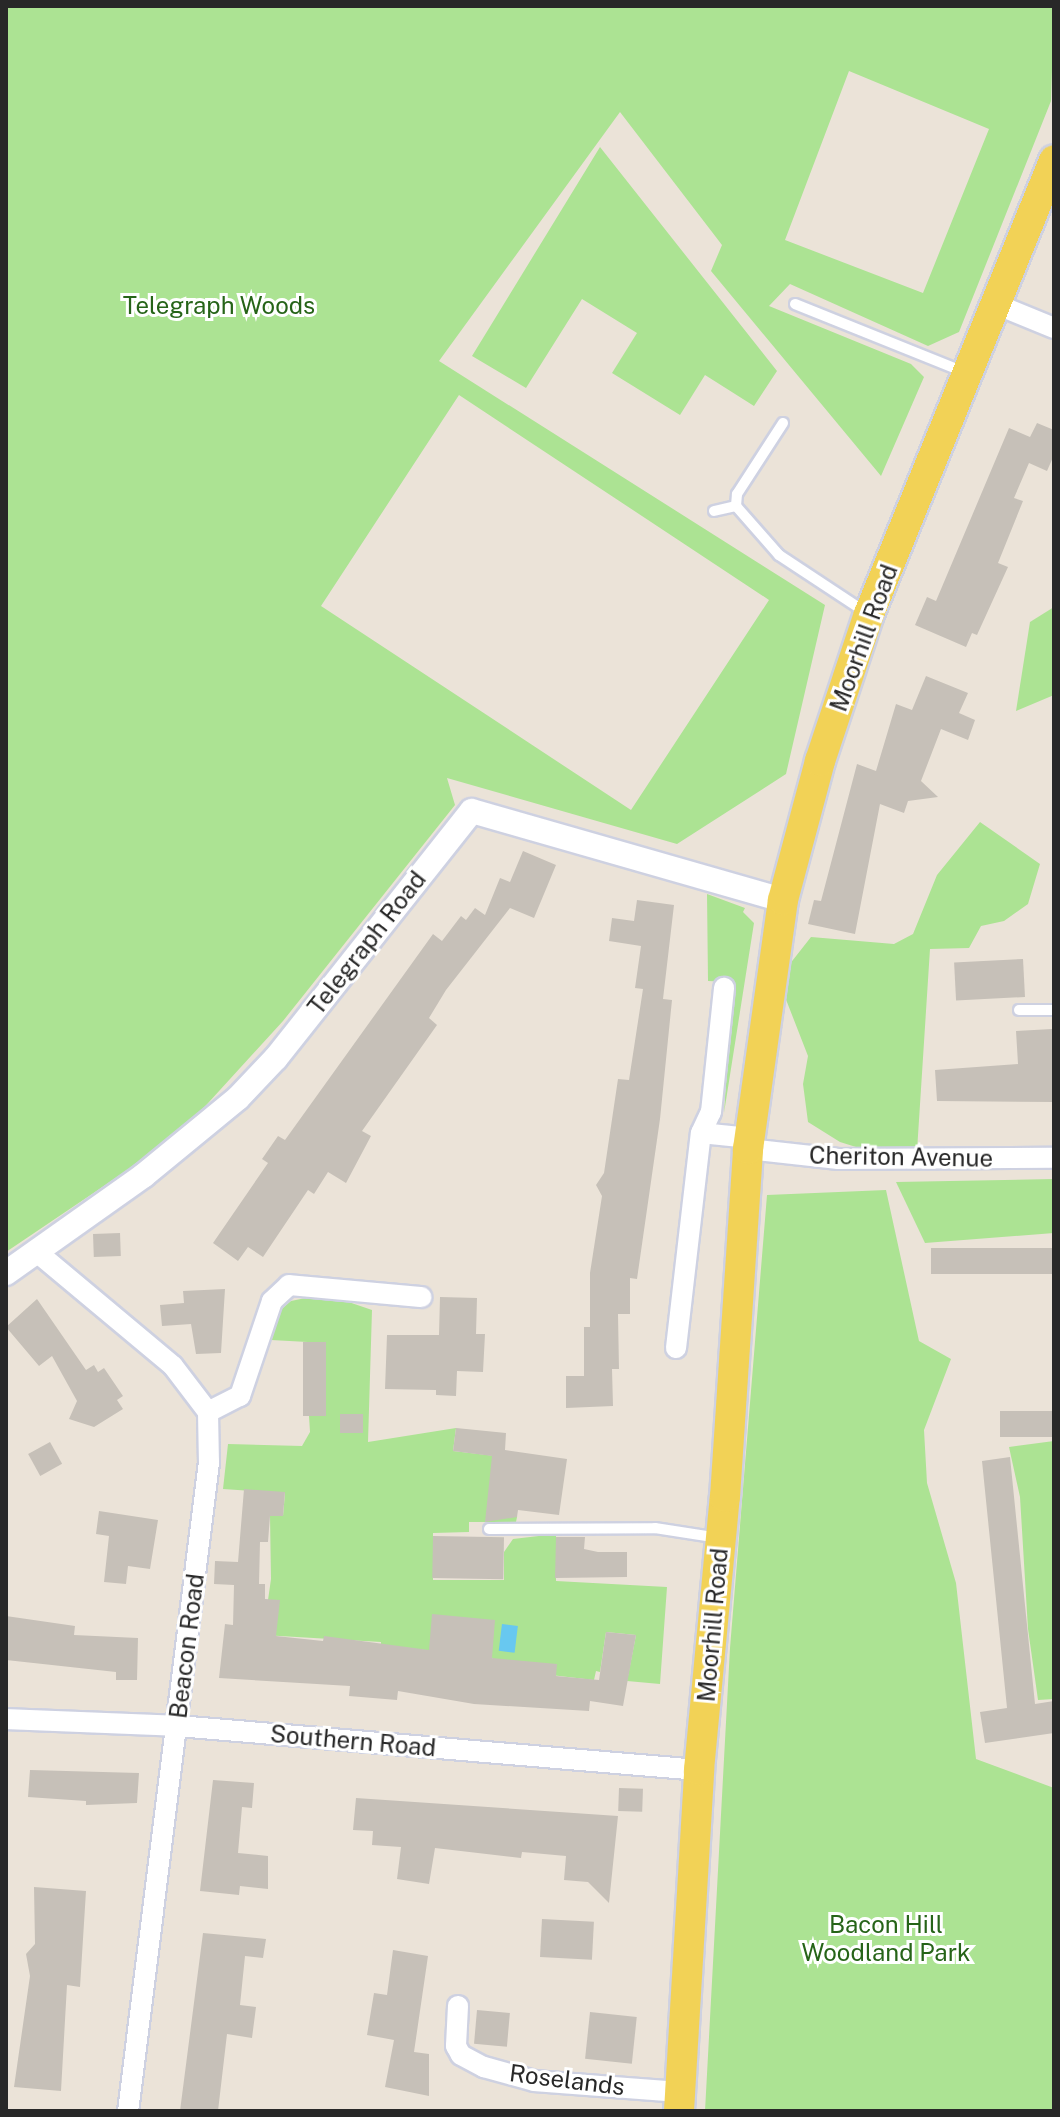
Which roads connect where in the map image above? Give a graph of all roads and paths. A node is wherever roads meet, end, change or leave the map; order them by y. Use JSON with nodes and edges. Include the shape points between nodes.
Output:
{"nodes":[{"id":1,"x":1054,"y":160,"type":"edge"},
{"id":2,"x":993,"y":303,"type":"junction"},
{"id":3,"x":795,"y":304,"type":"dead end"},
{"id":4,"x":1054,"y":328,"type":"edge"},
{"id":5,"x":965,"y":373,"type":"junction"},
{"id":6,"x":783,"y":423,"type":"dead end"},
{"id":7,"x":736,"y":506,"type":"junction"},
{"id":8,"x":714,"y":511,"type":"dead end"},
{"id":9,"x":869,"y":614,"type":"junction"},
{"id":10,"x":783,"y":900,"type":"junction"},
{"id":11,"x":724,"y":988,"type":"dead end"},
{"id":12,"x":1019,"y":1010,"type":"dead end"},
{"id":13,"x":1054,"y":1010,"type":"edge"},
{"id":14,"x":701,"y":1133,"type":"junction"},
{"id":15,"x":749,"y":1144,"type":"junction"},
{"id":16,"x":1054,"y":1158,"type":"edge"},
{"id":17,"x":38,"y":1253,"type":"junction"},
{"id":18,"x":6,"y":1273,"type":"edge"},
{"id":19,"x":421,"y":1297,"type":"dead end"},
{"id":20,"x":676,"y":1348,"type":"dead end"},
{"id":21,"x":208,"y":1412,"type":"junction"},
{"id":22,"x":489,"y":1529,"type":"dead end"},
{"id":23,"x":721,"y":1538,"type":"junction"},
{"id":24,"x":6,"y":1719,"type":"edge"},
{"id":25,"x":178,"y":1726,"type":"junction"},
{"id":26,"x":699,"y":1770,"type":"junction"},
{"id":27,"x":458,"y":2006,"type":"dead end"},
{"id":28,"x":679,"y":2101,"type":"edge"},
{"id":29,"x":128,"y":2111,"type":"edge"}],
"edges":[{"from":1,"to":2,"type":"main road","name":"Moorhill Road"},
{"from":2,"to":4,"type":"street"},
{"from":2,"to":5,"type":"main road","name":"Moorhill Road"},
{"from":3,"to":5,"type":"lane"},
{"from":5,"to":9,"type":"main road","name":"Moorhill Road"},
{"from":6,"to":7,"type":"lane","via":[[737,494]]},
{"from":7,"to":8,"type":"lane"},
{"from":7,"to":9,"type":"lane","via":[[779,555]]},
{"from":9,"to":10,"type":"main road","name":"Moorhill Road","via":[[820,761]]},
{"from":10,"to":15,"type":"main road","name":"Moorhill Road"},
{"from":10,"to":17,"type":"street","name":"Telegraph Road","via":[[472,811],[276,1058],[238,1098]]},
{"from":11,"to":14,"type":"street","via":[[711,1112]]},
{"from":12,"to":13,"type":"lane"},
{"from":14,"to":15,"type":"street"},
{"from":14,"to":20,"type":"street"},
{"from":15,"to":16,"type":"street","name":"Cheriton Avenue","via":[[838,1159]]},
{"from":15,"to":23,"type":"main road","name":"Moorhill Road"},
{"from":17,"to":18,"type":"street","name":"Telegraph Road"},
{"from":17,"to":21,"type":"street","via":[[173,1366]]},
{"from":19,"to":21,"type":"street","via":[[289,1285],[272,1301],[240,1396]]},
{"from":21,"to":25,"type":"street","name":"Beacon Road","via":[[209,1462]]},
{"from":22,"to":23,"type":"lane","via":[[655,1528]]},
{"from":23,"to":26,"type":"main road","name":"Moorhill Road"},
{"from":24,"to":25,"type":"street","name":"Southern Road"},
{"from":25,"to":26,"type":"street","name":"Southern Road"},
{"from":25,"to":29,"type":"street","name":"Beacon Road"},
{"from":26,"to":28,"type":"main road","name":"Moorhill Road"},
{"from":27,"to":28,"type":"street","name":"Roselands","via":[[456,2046],[461,2055],[484,2067],[534,2081]]}]}
